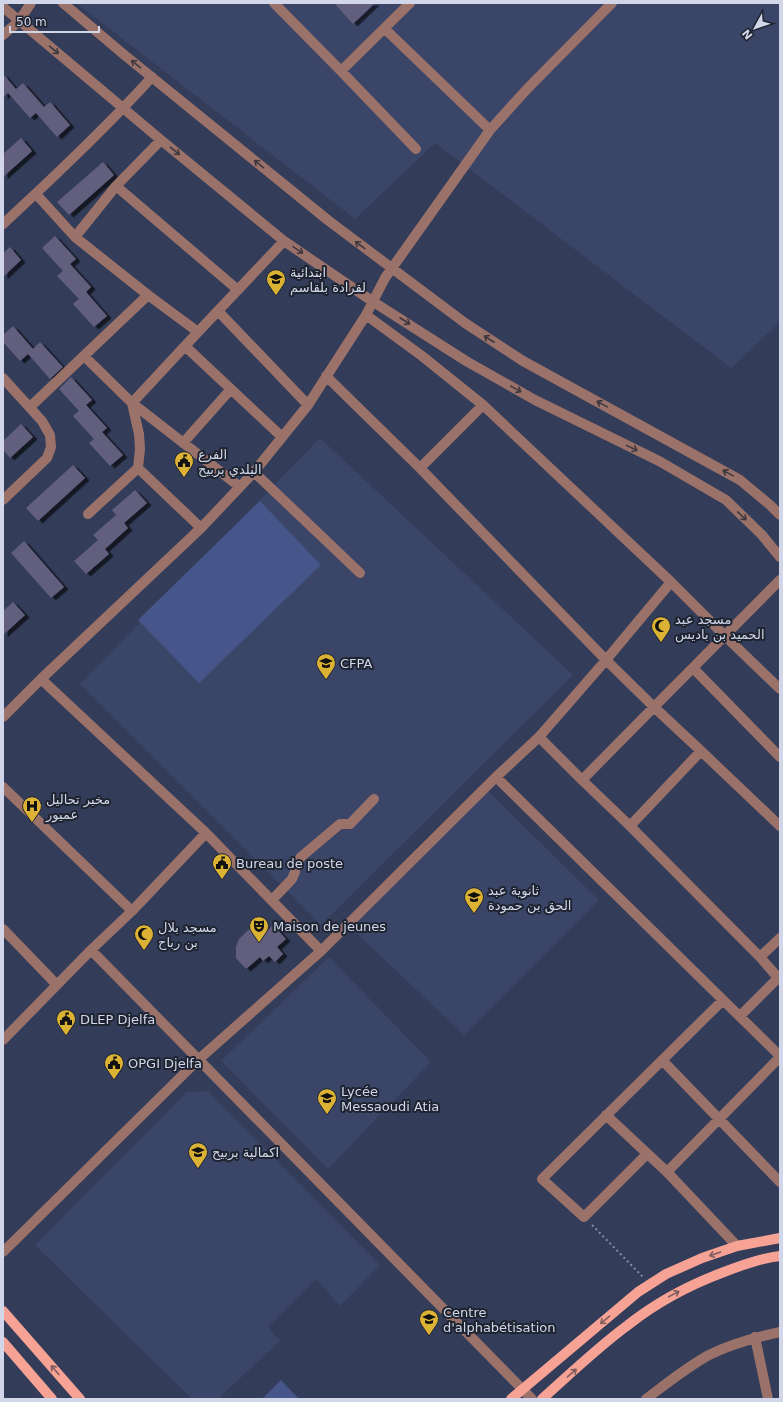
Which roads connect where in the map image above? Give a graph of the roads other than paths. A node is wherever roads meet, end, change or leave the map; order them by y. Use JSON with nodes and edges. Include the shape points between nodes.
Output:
{"nodes":[{"id":1,"x":31,"y":3,"type":"edge"},
{"id":2,"x":63,"y":3,"type":"edge"},
{"id":3,"x":274,"y":3,"type":"edge"},
{"id":4,"x":410,"y":3,"type":"edge"},
{"id":5,"x":612,"y":3,"type":"edge"},
{"id":6,"x":3,"y":7,"type":"edge"},
{"id":7,"x":19,"y":21,"type":"junction"},
{"id":8,"x":385,"y":29,"type":"junction"},
{"id":9,"x":3,"y":35,"type":"edge"},
{"id":10,"x":341,"y":71,"type":"junction"},
{"id":11,"x":152,"y":77,"type":"junction"},
{"id":12,"x":124,"y":108,"type":"junction"},
{"id":13,"x":490,"y":130,"type":"junction"},
{"id":14,"x":161,"y":140,"type":"junction"},
{"id":15,"x":416,"y":149,"type":"dead end"},
{"id":16,"x":116,"y":186,"type":"junction"},
{"id":17,"x":36,"y":194,"type":"junction"},
{"id":18,"x":3,"y":224,"type":"edge"},
{"id":19,"x":75,"y":236,"type":"junction"},
{"id":20,"x":284,"y":241,"type":"junction"},
{"id":21,"x":391,"y":269,"type":"junction"},
{"id":22,"x":238,"y":290,"type":"junction"},
{"id":23,"x":148,"y":295,"type":"junction"},
{"id":24,"x":375,"y":296,"type":"junction"},
{"id":25,"x":218,"y":311,"type":"junction"},
{"id":26,"x":366,"y":315,"type":"junction"},
{"id":27,"x":198,"y":332,"type":"junction"},
{"id":28,"x":185,"y":346,"type":"junction"},
{"id":29,"x":84,"y":356,"type":"junction"},
{"id":30,"x":326,"y":376,"type":"junction"},
{"id":31,"x":3,"y":378,"type":"edge"},
{"id":32,"x":231,"y":389,"type":"junction"},
{"id":33,"x":132,"y":403,"type":"junction"},
{"id":34,"x":308,"y":405,"type":"junction"},
{"id":35,"x":483,"y":405,"type":"junction"},
{"id":36,"x":30,"y":407,"type":"junction"},
{"id":37,"x":282,"y":437,"type":"junction"},
{"id":38,"x":183,"y":443,"type":"junction"},
{"id":39,"x":138,"y":468,"type":"junction"},
{"id":40,"x":420,"y":468,"type":"junction"},
{"id":41,"x":254,"y":472,"type":"junction"},
{"id":42,"x":240,"y":487,"type":"junction"},
{"id":43,"x":3,"y":500,"type":"edge"},
{"id":44,"x":88,"y":514,"type":"dead end"},
{"id":45,"x":780,"y":515,"type":"edge"},
{"id":46,"x":201,"y":528,"type":"junction"},
{"id":47,"x":780,"y":557,"type":"edge"},
{"id":48,"x":360,"y":573,"type":"dead end"},
{"id":49,"x":780,"y":580,"type":"edge"},
{"id":50,"x":671,"y":582,"type":"junction"},
{"id":51,"x":725,"y":636,"type":"junction"},
{"id":52,"x":606,"y":660,"type":"junction"},
{"id":53,"x":693,"y":668,"type":"junction"},
{"id":54,"x":41,"y":679,"type":"junction"},
{"id":55,"x":780,"y":689,"type":"edge"},
{"id":56,"x":654,"y":707,"type":"junction"},
{"id":57,"x":3,"y":717,"type":"edge"},
{"id":58,"x":539,"y":737,"type":"junction"},
{"id":59,"x":701,"y":751,"type":"junction"},
{"id":60,"x":780,"y":757,"type":"edge"},
{"id":61,"x":496,"y":777,"type":"junction"},
{"id":62,"x":582,"y":780,"type":"junction"},
{"id":63,"x":3,"y":787,"type":"edge"},
{"id":64,"x":374,"y":799,"type":"dead end"},
{"id":65,"x":779,"y":823,"type":"edge"},
{"id":66,"x":630,"y":826,"type":"junction"},
{"id":67,"x":206,"y":833,"type":"junction"},
{"id":68,"x":272,"y":900,"type":"junction"},
{"id":69,"x":132,"y":911,"type":"junction"},
{"id":70,"x":3,"y":929,"type":"edge"},
{"id":71,"x":780,"y":938,"type":"edge"},
{"id":72,"x":91,"y":950,"type":"junction"},
{"id":73,"x":321,"y":951,"type":"junction"},
{"id":74,"x":760,"y":957,"type":"junction"},
{"id":75,"x":779,"y":979,"type":"edge"},
{"id":76,"x":57,"y":985,"type":"junction"},
{"id":77,"x":723,"y":1000,"type":"junction"},
{"id":78,"x":740,"y":1016,"type":"junction"},
{"id":79,"x":3,"y":1040,"type":"edge"},
{"id":80,"x":780,"y":1057,"type":"edge"},
{"id":81,"x":198,"y":1060,"type":"junction"},
{"id":82,"x":662,"y":1060,"type":"junction"},
{"id":83,"x":606,"y":1115,"type":"junction"},
{"id":84,"x":719,"y":1119,"type":"junction"},
{"id":85,"x":647,"y":1154,"type":"junction"},
{"id":86,"x":667,"y":1172,"type":"junction"},
{"id":87,"x":780,"y":1182,"type":"edge"},
{"id":88,"x":780,"y":1238,"type":"edge"},
{"id":89,"x":737,"y":1246,"type":"junction"},
{"id":90,"x":3,"y":1252,"type":"edge"},
{"id":91,"x":780,"y":1256,"type":"edge"},
{"id":92,"x":3,"y":1311,"type":"edge"},
{"id":93,"x":780,"y":1332,"type":"edge"},
{"id":94,"x":755,"y":1338,"type":"junction"},
{"id":95,"x":3,"y":1342,"type":"edge"},
{"id":96,"x":522,"y":1390,"type":"junction"},
{"id":97,"x":52,"y":1399,"type":"edge"},
{"id":98,"x":80,"y":1399,"type":"edge"},
{"id":99,"x":511,"y":1399,"type":"edge"},
{"id":100,"x":532,"y":1399,"type":"edge"},
{"id":101,"x":542,"y":1399,"type":"edge"},
{"id":102,"x":646,"y":1399,"type":"edge"},
{"id":103,"x":768,"y":1399,"type":"edge"}],
"edges":[{"from":1,"to":7,"type":"street"},
{"from":11,"to":2,"type":"street","one_way":true},
{"from":3,"to":10,"type":"street"},
{"from":4,"to":8,"type":"street"},
{"from":5,"to":13,"type":"street"},
{"from":6,"to":7,"type":"street"},
{"from":7,"to":9,"type":"street"},
{"from":7,"to":12,"type":"street","one_way":true},
{"from":8,"to":10,"type":"street"},
{"from":8,"to":13,"type":"street"},
{"from":10,"to":15,"type":"street"},
{"from":11,"to":12,"type":"street"},
{"from":21,"to":11,"type":"street","one_way":true,"via":[[329,222]]},
{"from":12,"to":14,"type":"street"},
{"from":12,"to":17,"type":"street"},
{"from":13,"to":21,"type":"street"},
{"from":14,"to":16,"type":"street"},
{"from":14,"to":20,"type":"street","one_way":true},
{"from":16,"to":19,"type":"street"},
{"from":16,"to":22,"type":"street"},
{"from":17,"to":18,"type":"street"},
{"from":17,"to":19,"type":"street"},
{"from":19,"to":23,"type":"street"},
{"from":20,"to":22,"type":"street"},
{"from":20,"to":24,"type":"street","one_way":true},
{"from":21,"to":24,"type":"street"},
{"from":45,"to":21,"type":"street","one_way":true,"via":[[740,480],[523,361]]},
{"from":22,"to":25,"type":"street"},
{"from":23,"to":27,"type":"street"},
{"from":23,"to":29,"type":"street"},
{"from":24,"to":26,"type":"street"},
{"from":24,"to":47,"type":"street","one_way":true,"via":[[473,365],[535,400],[659,461],[726,500],[762,535]]},
{"from":25,"to":27,"type":"street"},
{"from":25,"to":34,"type":"street"},
{"from":26,"to":30,"type":"street"},
{"from":26,"to":35,"type":"street"},
{"from":27,"to":28,"type":"street"},
{"from":28,"to":32,"type":"street"},
{"from":28,"to":33,"type":"street"},
{"from":29,"to":33,"type":"street"},
{"from":29,"to":36,"type":"street"},
{"from":30,"to":34,"type":"street"},
{"from":30,"to":40,"type":"street"},
{"from":31,"to":36,"type":"street"},
{"from":32,"to":37,"type":"street"},
{"from":32,"to":38,"type":"street"},
{"from":33,"to":38,"type":"street"},
{"from":33,"to":39,"type":"street","via":[[139,434]]},
{"from":34,"to":37,"type":"street"},
{"from":35,"to":40,"type":"street"},
{"from":35,"to":50,"type":"street"},
{"from":36,"to":43,"type":"street","via":[[50,435],[51,447],[47,458]]},
{"from":37,"to":41,"type":"street"},
{"from":38,"to":42,"type":"street"},
{"from":39,"to":44,"type":"street"},
{"from":39,"to":46,"type":"street"},
{"from":40,"to":52,"type":"street"},
{"from":41,"to":42,"type":"street"},
{"from":41,"to":48,"type":"street"},
{"from":42,"to":46,"type":"street"},
{"from":46,"to":54,"type":"street"},
{"from":49,"to":51,"type":"street"},
{"from":50,"to":51,"type":"street"},
{"from":50,"to":52,"type":"street"},
{"from":51,"to":53,"type":"street"},
{"from":51,"to":55,"type":"street"},
{"from":52,"to":56,"type":"street"},
{"from":52,"to":58,"type":"street"},
{"from":53,"to":56,"type":"street"},
{"from":53,"to":60,"type":"street"},
{"from":54,"to":57,"type":"street"},
{"from":54,"to":67,"type":"street"},
{"from":56,"to":59,"type":"street"},
{"from":56,"to":62,"type":"street"},
{"from":58,"to":61,"type":"street"},
{"from":58,"to":62,"type":"street"},
{"from":59,"to":65,"type":"street"},
{"from":59,"to":66,"type":"street"},
{"from":61,"to":73,"type":"street"},
{"from":61,"to":77,"type":"street"},
{"from":62,"to":66,"type":"street"},
{"from":63,"to":69,"type":"street"},
{"from":64,"to":68,"type":"street","via":[[350,824],[340,824],[301,857],[292,879]]},
{"from":66,"to":74,"type":"street"},
{"from":67,"to":68,"type":"street"},
{"from":67,"to":69,"type":"street"},
{"from":68,"to":73,"type":"street"},
{"from":69,"to":72,"type":"street"},
{"from":70,"to":76,"type":"street"},
{"from":71,"to":74,"type":"street"},
{"from":72,"to":76,"type":"street"},
{"from":72,"to":81,"type":"street"},
{"from":73,"to":81,"type":"street"},
{"from":74,"to":75,"type":"street"},
{"from":75,"to":78,"type":"street"},
{"from":76,"to":79,"type":"street"},
{"from":77,"to":78,"type":"street"},
{"from":77,"to":82,"type":"street"},
{"from":78,"to":80,"type":"street"},
{"from":80,"to":84,"type":"street"},
{"from":81,"to":90,"type":"street"},
{"from":81,"to":96,"type":"street"},
{"from":82,"to":83,"type":"street"},
{"from":82,"to":84,"type":"street"},
{"from":83,"to":85,"type":"street"},
{"from":83,"to":85,"type":"street","via":[[542,1179],[584,1217]]},
{"from":84,"to":86,"type":"street"},
{"from":84,"to":87,"type":"street"},
{"from":85,"to":86,"type":"street"},
{"from":86,"to":89,"type":"street"},
{"from":88,"to":89,"type":"main road"},
{"from":89,"to":96,"type":"main road","one_way":true,"via":[[666,1274],[638,1292]]},
{"from":101,"to":91,"type":"main road","one_way":true,"via":[[628,1325],[664,1300],[698,1282],[736,1267]]},
{"from":98,"to":92,"type":"main road","one_way":true},
{"from":93,"to":94,"type":"street"},
{"from":94,"to":102,"type":"street","via":[[711,1354]]},
{"from":94,"to":103,"type":"street"},
{"from":95,"to":97,"type":"main road"},
{"from":96,"to":99,"type":"main road"},
{"from":96,"to":100,"type":"street"}]}
